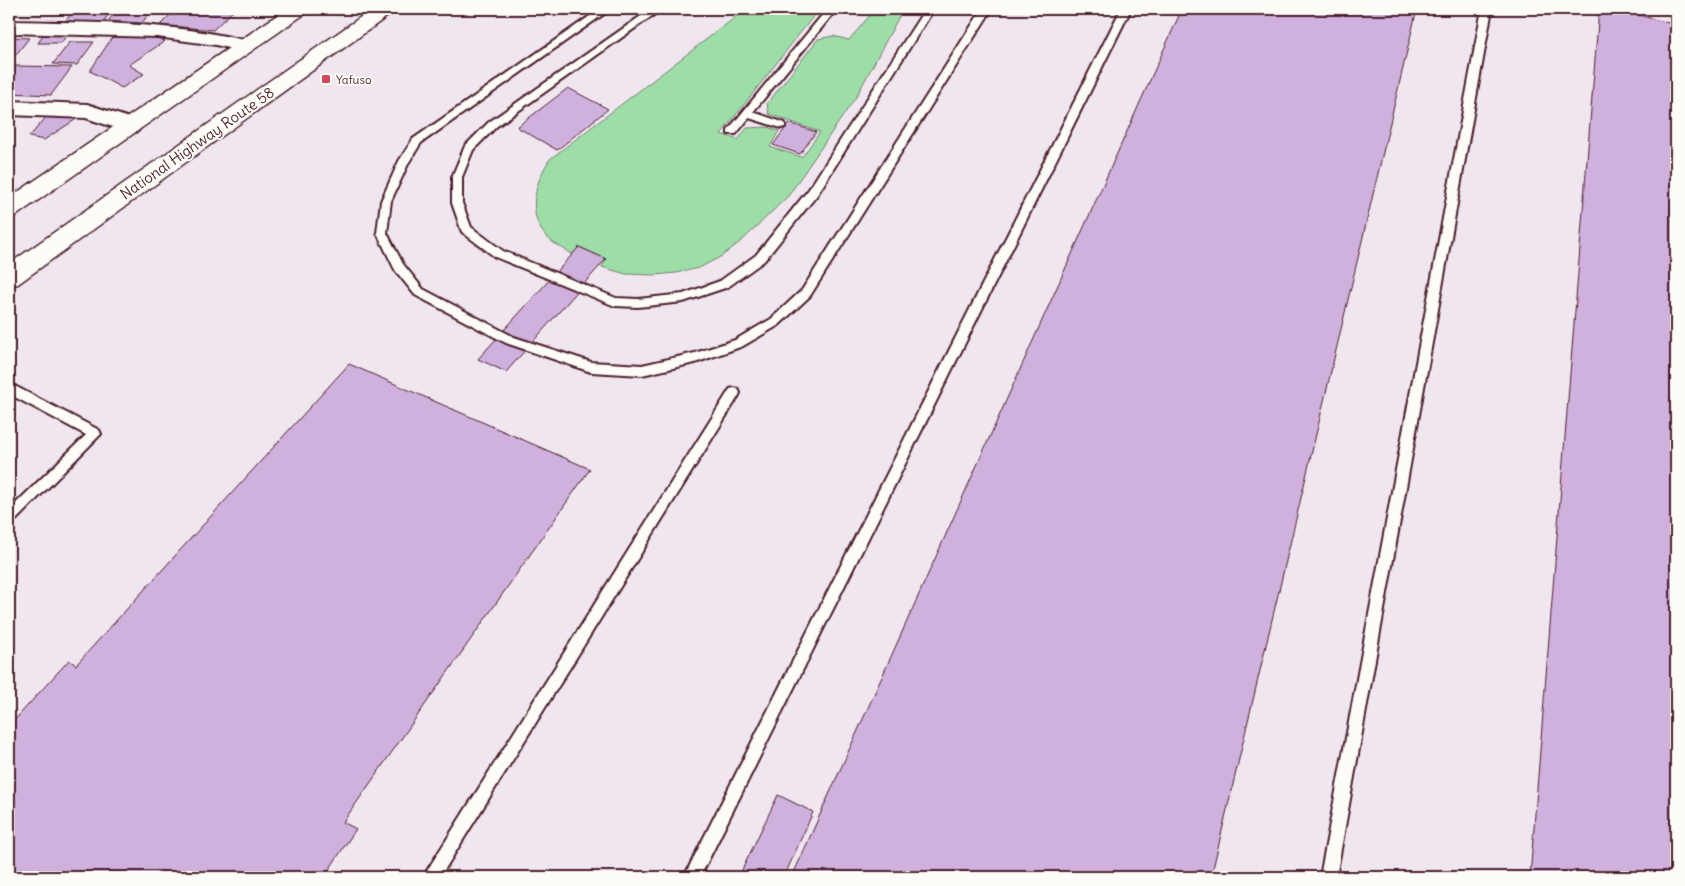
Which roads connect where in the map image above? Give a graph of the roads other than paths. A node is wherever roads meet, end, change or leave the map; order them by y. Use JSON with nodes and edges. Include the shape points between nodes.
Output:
{"nodes":[{"id":1,"x":300,"y":9,"type":"edge"},
{"id":2,"x":385,"y":9,"type":"edge"},
{"id":3,"x":606,"y":9,"type":"edge"},
{"id":4,"x":658,"y":9,"type":"edge"},
{"id":5,"x":832,"y":9,"type":"edge"},
{"id":6,"x":929,"y":9,"type":"edge"},
{"id":7,"x":983,"y":9,"type":"edge"},
{"id":8,"x":1126,"y":9,"type":"edge"},
{"id":9,"x":1487,"y":9,"type":"edge"},
{"id":10,"x":9,"y":27,"type":"edge"},
{"id":11,"x":244,"y":46,"type":"junction"},
{"id":12,"x":9,"y":108,"type":"edge"},
{"id":13,"x":748,"y":114,"type":"junction"},
{"id":14,"x":131,"y":126,"type":"junction"},
{"id":15,"x":780,"y":126,"type":"dead end"},
{"id":16,"x":732,"y":132,"type":"dead end"},
{"id":17,"x":9,"y":209,"type":"edge"},
{"id":18,"x":9,"y":277,"type":"edge"},
{"id":19,"x":9,"y":388,"type":"edge"},
{"id":20,"x":734,"y":393,"type":"dead end"},
{"id":21,"x":9,"y":518,"type":"edge"},
{"id":22,"x":431,"y":877,"type":"edge"},
{"id":23,"x":692,"y":877,"type":"edge"},
{"id":24,"x":1328,"y":877,"type":"edge"}],
"edges":[{"from":1,"to":11,"type":"highway"},
{"from":2,"to":18,"type":"highway","name":"National Highway Route 58"},
{"from":3,"to":7,"type":"lane","via":[[417,141],[391,186],[382,233],[399,267],[419,292],[462,316],[510,340],[591,367],[642,370],[740,343],[775,322],[806,293],[984,14]]},
{"from":4,"to":6,"type":"lane","via":[[493,124],[469,148],[457,177],[457,203],[466,228],[479,239],[498,254],[615,302],[683,298],[724,284],[760,258],[838,155]]},
{"from":5,"to":13,"type":"lane"},
{"from":8,"to":23,"type":"lane"},
{"from":9,"to":24,"type":"lane"},
{"from":10,"to":11,"type":"street","via":[[153,31],[214,37]]},
{"from":11,"to":14,"type":"highway"},
{"from":12,"to":14,"type":"street","via":[[87,111]]},
{"from":13,"to":15,"type":"lane"},
{"from":13,"to":16,"type":"lane"},
{"from":14,"to":17,"type":"highway"},
{"from":19,"to":21,"type":"lane","via":[[95,434]]},
{"from":20,"to":22,"type":"lane"}]}
